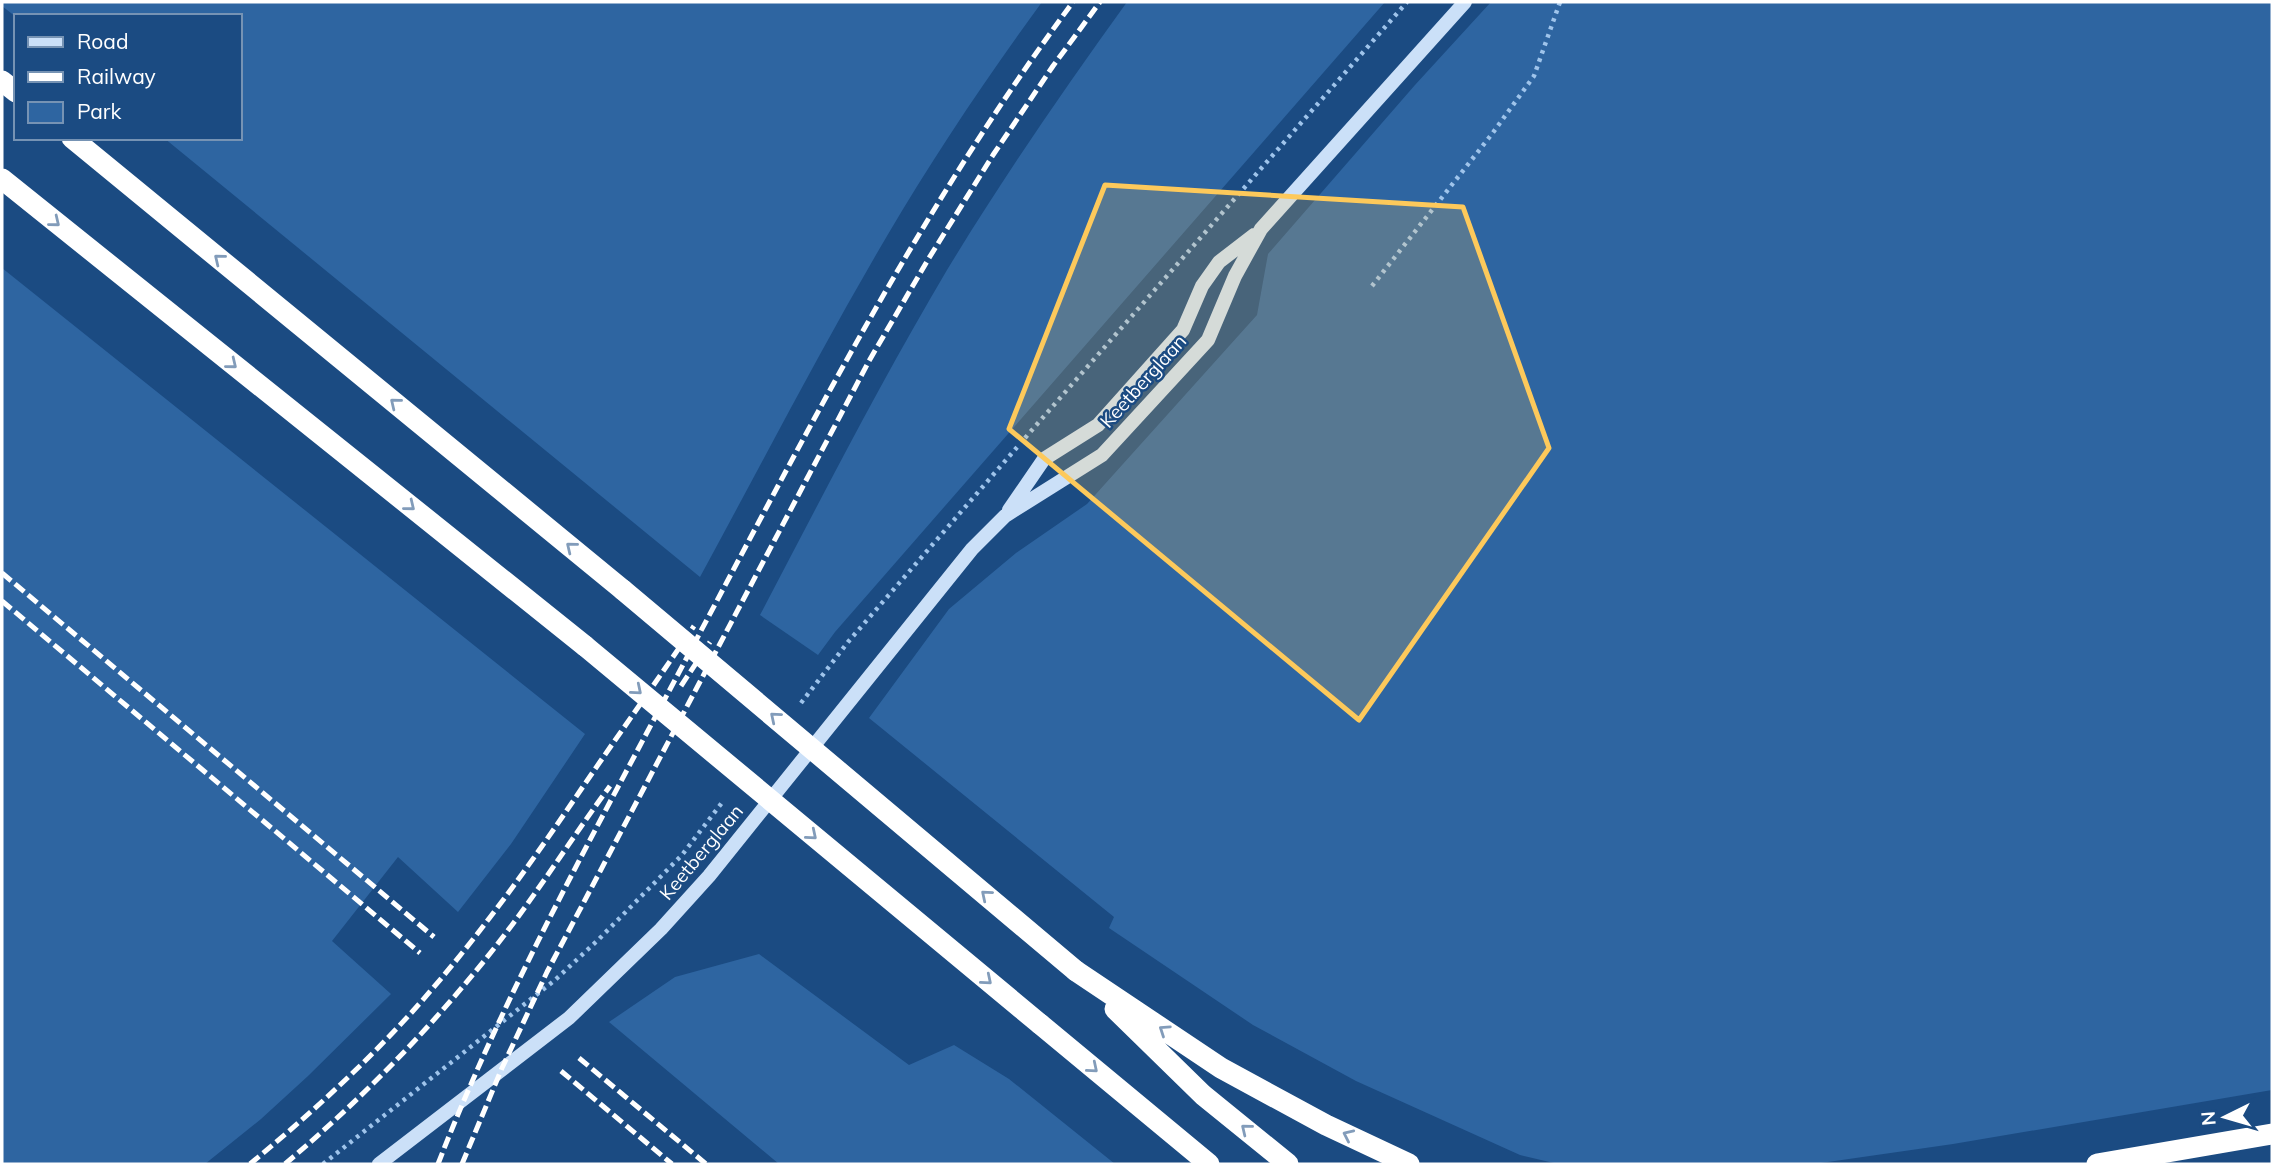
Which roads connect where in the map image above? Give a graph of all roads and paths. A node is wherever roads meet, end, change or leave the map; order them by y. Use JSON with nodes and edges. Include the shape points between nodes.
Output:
{"nodes":[{"id":1,"x":1407,"y":2,"type":"edge"},
{"id":2,"x":1465,"y":2,"type":"edge"},
{"id":3,"x":1560,"y":2,"type":"edge"},
{"id":4,"x":74,"y":140,"type":"edge"},
{"id":5,"x":2,"y":179,"type":"edge"},
{"id":6,"x":1261,"y":229,"type":"junction"},
{"id":7,"x":1372,"y":286,"type":"dead end"},
{"id":8,"x":1005,"y":516,"type":"junction"},
{"id":9,"x":799,"y":706,"type":"dead end"},
{"id":10,"x":732,"y":791,"type":"dead end"},
{"id":11,"x":1076,"y":971,"type":"junction"},
{"id":12,"x":2272,"y":1134,"type":"edge"},
{"id":13,"x":323,"y":1164,"type":"edge"},
{"id":14,"x":379,"y":1164,"type":"edge"},
{"id":15,"x":1209,"y":1164,"type":"edge"},
{"id":16,"x":1288,"y":1164,"type":"edge"},
{"id":17,"x":1409,"y":1164,"type":"edge"},
{"id":18,"x":2096,"y":1164,"type":"edge"}],
"edges":[{"from":1,"to":9,"type":"path","via":[[857,632]]},
{"from":2,"to":6,"type":"main road","name":"Keetberglaan"},
{"from":3,"to":7,"type":"path","via":[[1534,76]]},
{"from":11,"to":4,"type":"highway","one_way":true,"bridge":true,"via":[[624,590]]},
{"from":5,"to":15,"type":"highway","one_way":true,"bridge":true,"via":[[585,646]]},
{"from":6,"to":8,"type":"main road","name":"Keetberglaan","via":[[1219,262],[1202,286],[1183,330],[1098,425],[1044,459]]},
{"from":6,"to":8,"type":"main road","name":"Keetberglaan","via":[[1208,340],[1102,455]]},
{"from":8,"to":14,"type":"main road","name":"Keetberglaan","via":[[972,549],[709,876],[661,929],[569,1018]]},
{"from":10,"to":13,"type":"path","via":[[682,855],[555,981]]},
{"from":16,"to":11,"type":"highway","one_way":true,"via":[[1203,1095]]},
{"from":17,"to":11,"type":"highway","one_way":true,"via":[[1221,1068]]},
{"from":12,"to":18,"type":"highway"}]}
